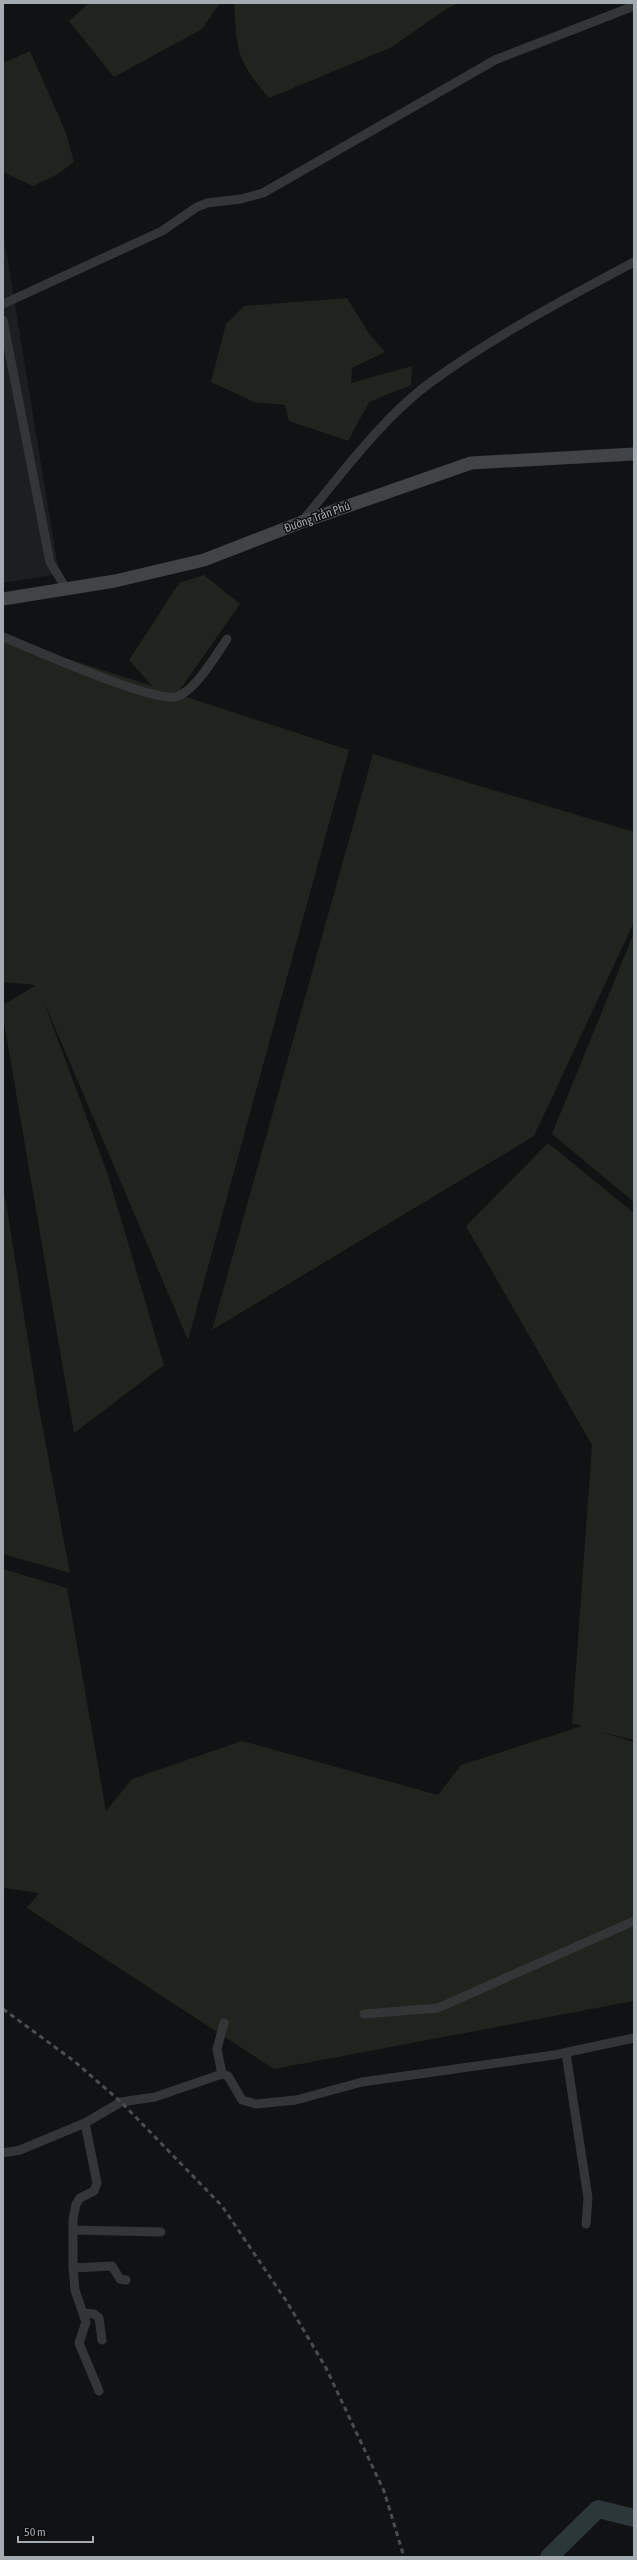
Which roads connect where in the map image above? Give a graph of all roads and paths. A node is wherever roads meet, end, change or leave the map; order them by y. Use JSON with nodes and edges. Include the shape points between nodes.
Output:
{"nodes":[{"id":1,"x":634,"y":6,"type":"edge"},
{"id":2,"x":634,"y":262,"type":"edge"},
{"id":3,"x":3,"y":304,"type":"edge"},
{"id":4,"x":3,"y":320,"type":"edge"},
{"id":5,"x":634,"y":454,"type":"edge"},
{"id":6,"x":302,"y":522,"type":"junction"},
{"id":7,"x":67,"y":590,"type":"junction"},
{"id":8,"x":3,"y":599,"type":"edge"},
{"id":9,"x":3,"y":637,"type":"edge"},
{"id":10,"x":227,"y":639,"type":"dead end"},
{"id":11,"x":634,"y":1921,"type":"edge"},
{"id":12,"x":364,"y":2014,"type":"dead end"},
{"id":13,"x":224,"y":2023,"type":"dead end"},
{"id":14,"x":634,"y":2038,"type":"edge"},
{"id":15,"x":566,"y":2053,"type":"junction"},
{"id":16,"x":222,"y":2074,"type":"junction"},
{"id":17,"x":85,"y":2123,"type":"junction"},
{"id":18,"x":3,"y":2154,"type":"edge"},
{"id":19,"x":586,"y":2224,"type":"dead end"},
{"id":20,"x":73,"y":2230,"type":"junction"},
{"id":21,"x":161,"y":2232,"type":"dead end"},
{"id":22,"x":73,"y":2268,"type":"junction"},
{"id":23,"x":126,"y":2280,"type":"dead end"},
{"id":24,"x":84,"y":2313,"type":"junction"},
{"id":25,"x":102,"y":2340,"type":"dead end"},
{"id":26,"x":99,"y":2391,"type":"dead end"}],
"edges":[{"from":1,"to":3,"type":"street","via":[[495,60],[263,193],[241,200],[211,202],[197,207],[162,231]]},
{"from":2,"to":6,"type":"street","via":[[531,317],[430,383],[375,434]]},
{"from":4,"to":7,"type":"street","via":[[50,562]]},
{"from":5,"to":6,"type":"main road","name":"Đường Trần Phú","via":[[471,463]]},
{"from":6,"to":7,"type":"main road","name":"Đường Trần Phú","via":[[204,560]]},
{"from":7,"to":8,"type":"main road","name":"Đường Trần Phú"},
{"from":9,"to":10,"type":"street","via":[[142,692],[175,697],[193,686]]},
{"from":11,"to":12,"type":"street","via":[[438,2008]]},
{"from":13,"to":16,"type":"street","via":[[217,2049]]},
{"from":14,"to":15,"type":"street"},
{"from":15,"to":16,"type":"street","via":[[362,2082],[296,2100],[256,2104],[242,2100],[228,2076]]},
{"from":15,"to":19,"type":"street","via":[[588,2198]]},
{"from":16,"to":17,"type":"street","via":[[155,2097],[121,2102]]},
{"from":17,"to":18,"type":"street","via":[[20,2150]]},
{"from":17,"to":20,"type":"street","via":[[97,2183],[94,2191],[80,2198],[76,2204]]},
{"from":20,"to":21,"type":"street"},
{"from":20,"to":22,"type":"street"},
{"from":22,"to":23,"type":"street","via":[[112,2266],[120,2279]]},
{"from":22,"to":24,"type":"street","via":[[75,2290]]},
{"from":24,"to":25,"type":"street","via":[[94,2314],[99,2318]]},
{"from":24,"to":26,"type":"street","via":[[86,2326],[80,2343]]}]}
